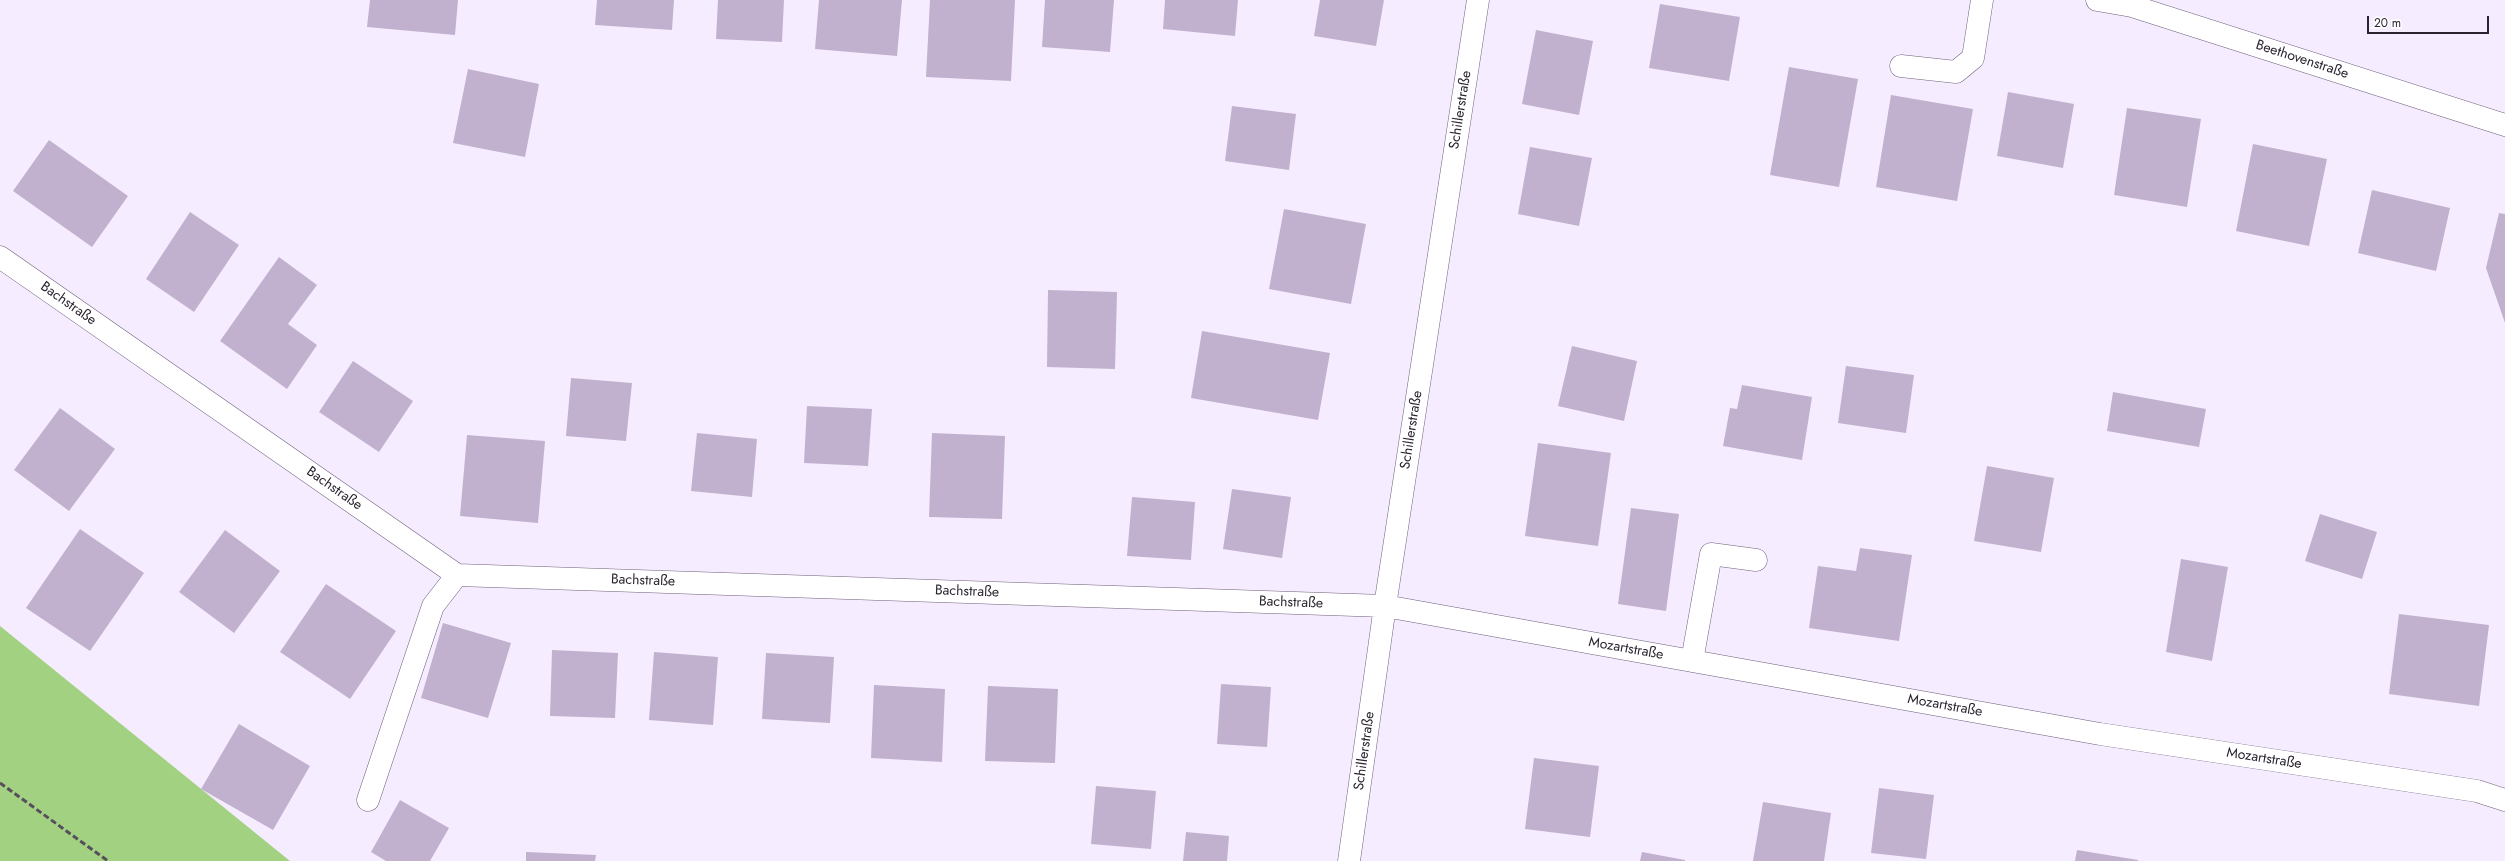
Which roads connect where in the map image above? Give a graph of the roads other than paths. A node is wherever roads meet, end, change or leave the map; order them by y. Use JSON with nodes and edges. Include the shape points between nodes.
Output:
{"nodes":[{"id":1,"x":1478,"y":0,"type":"edge"},
{"id":2,"x":1982,"y":0,"type":"edge"},
{"id":3,"x":2097,"y":0,"type":"edge"},
{"id":4,"x":1901,"y":66,"type":"dead end"},
{"id":5,"x":2505,"y":125,"type":"edge"},
{"id":6,"x":0,"y":257,"type":"edge"},
{"id":7,"x":1756,"y":560,"type":"dead end"},
{"id":8,"x":457,"y":575,"type":"junction"},
{"id":9,"x":1385,"y":606,"type":"junction"},
{"id":10,"x":1692,"y":661,"type":"junction"},
{"id":11,"x":368,"y":800,"type":"dead end"},
{"id":12,"x":2505,"y":800,"type":"edge"},
{"id":13,"x":1349,"y":861,"type":"edge"}],
"edges":[{"from":1,"to":9,"type":"street","name":"Schillerstraße"},
{"from":2,"to":4,"type":"street","via":[[1973,58],[1956,72]]},
{"from":3,"to":5,"type":"street","name":"Beethovenstraße","via":[[2132,6]]},
{"from":6,"to":8,"type":"street","name":"Bachstraße"},
{"from":7,"to":10,"type":"street","via":[[1711,554]]},
{"from":8,"to":9,"type":"street","name":"Bachstraße"},
{"from":8,"to":11,"type":"street","via":[[433,606]]},
{"from":9,"to":10,"type":"street","name":"Mozartstraße"},
{"from":9,"to":13,"type":"street","name":"Schillerstraße"},
{"from":10,"to":12,"type":"street","name":"Mozartstraße","via":[[2100,734],[2477,791]]}]}
